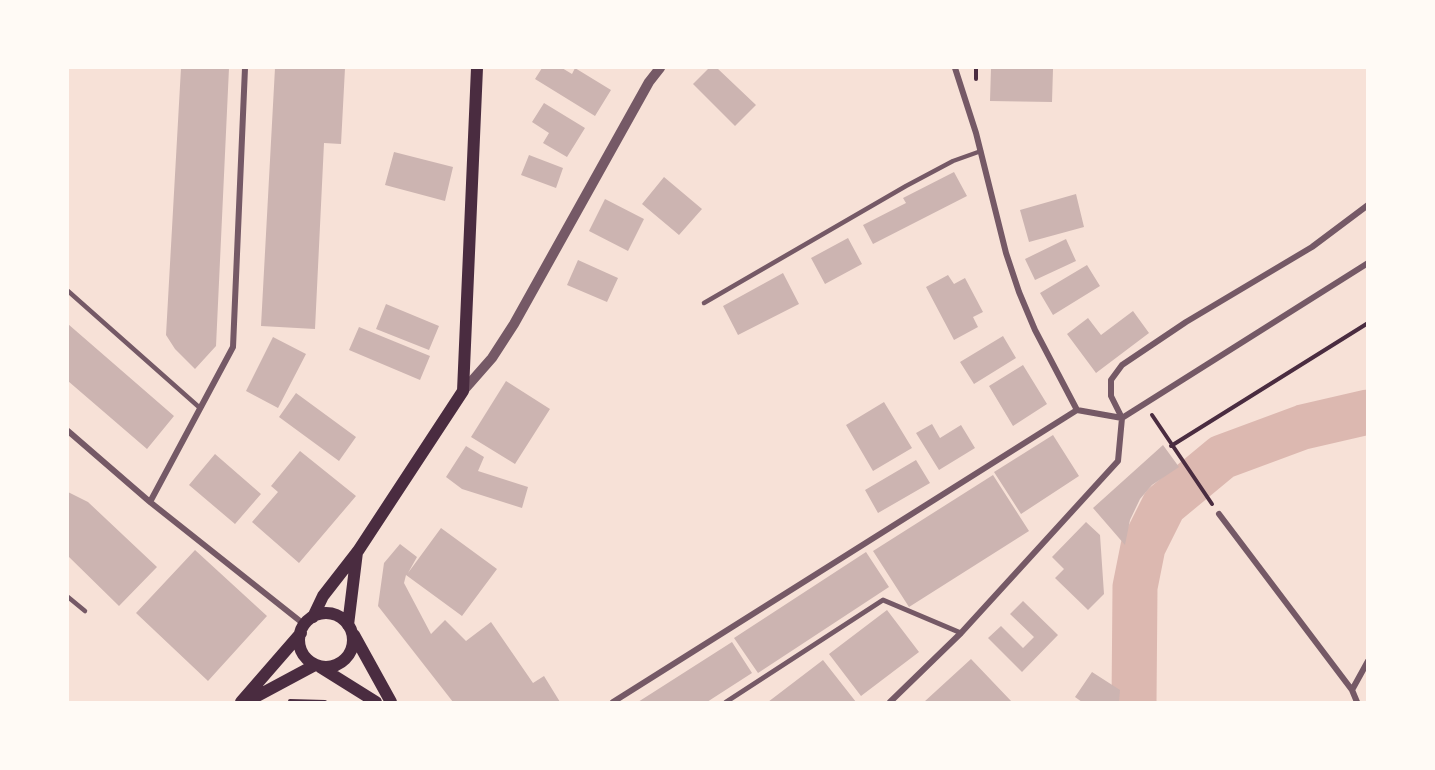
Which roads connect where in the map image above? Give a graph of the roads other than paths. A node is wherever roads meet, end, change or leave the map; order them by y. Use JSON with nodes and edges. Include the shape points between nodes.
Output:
{"nodes":[{"id":1,"x":245,"y":68,"type":"edge"},
{"id":2,"x":477,"y":68,"type":"edge"},
{"id":3,"x":660,"y":68,"type":"edge"},
{"id":4,"x":955,"y":68,"type":"edge"},
{"id":5,"x":981,"y":151,"type":"junction"},
{"id":6,"x":1368,"y":205,"type":"edge"},
{"id":7,"x":1368,"y":263,"type":"edge"},
{"id":8,"x":68,"y":291,"type":"edge"},
{"id":9,"x":704,"y":303,"type":"dead end"},
{"id":10,"x":463,"y":391,"type":"junction"},
{"id":11,"x":202,"y":410,"type":"junction"},
{"id":12,"x":1077,"y":410,"type":"junction"},
{"id":13,"x":1122,"y":418,"type":"junction"},
{"id":14,"x":69,"y":435,"type":"edge"},
{"id":15,"x":150,"y":502,"type":"junction"},
{"id":16,"x":1219,"y":514,"type":"road end"},
{"id":17,"x":357,"y":551,"type":"junction"},
{"id":18,"x":68,"y":597,"type":"edge"},
{"id":19,"x":85,"y":611,"type":"dead end"},
{"id":20,"x":306,"y":625,"type":"junction"},
{"id":21,"x":350,"y":629,"type":"junction"},
{"id":22,"x":961,"y":633,"type":"junction"},
{"id":23,"x":1368,"y":661,"type":"edge"},
{"id":24,"x":317,"y":666,"type":"junction"},
{"id":25,"x":1352,"y":690,"type":"junction"},
{"id":26,"x":241,"y":702,"type":"edge"},
{"id":27,"x":246,"y":702,"type":"edge"},
{"id":28,"x":376,"y":702,"type":"edge"},
{"id":29,"x":391,"y":702,"type":"edge"},
{"id":30,"x":613,"y":702,"type":"edge"},
{"id":31,"x":726,"y":702,"type":"edge"},
{"id":32,"x":890,"y":702,"type":"edge"},
{"id":33,"x":1357,"y":702,"type":"edge"}],
"edges":[{"from":1,"to":11,"type":"street","via":[[233,347]]},
{"from":2,"to":10,"type":"main road"},
{"from":3,"to":10,"type":"street","via":[[514,324],[492,358]]},
{"from":4,"to":5,"type":"street"},
{"from":5,"to":9,"type":"lane","via":[[952,161],[906,186]]},
{"from":5,"to":12,"type":"street","via":[[1019,292]]},
{"from":6,"to":13,"type":"street","via":[[1296,258],[1176,328],[1122,365],[1111,380],[1111,396]]},
{"from":7,"to":13,"type":"street"},
{"from":8,"to":11,"type":"lane"},
{"from":10,"to":17,"type":"main road"},
{"from":11,"to":15,"type":"street"},
{"from":12,"to":13,"type":"street"},
{"from":12,"to":30,"type":"street"},
{"from":13,"to":22,"type":"street","via":[[1118,461]]},
{"from":14,"to":15,"type":"street"},
{"from":15,"to":20,"type":"street"},
{"from":16,"to":25,"type":"street"},
{"from":17,"to":20,"type":"main road"},
{"from":17,"to":21,"type":"main road"},
{"from":18,"to":19,"type":"lane"},
{"from":20,"to":21,"type":"main road","via":[[330,614],[339,616]]},
{"from":20,"to":24,"type":"main road","via":[[302,651]]},
{"from":20,"to":26,"type":"main road"},
{"from":21,"to":24,"type":"main road","via":[[351,651],[345,660],[328,667]]},
{"from":21,"to":29,"type":"main road"},
{"from":22,"to":31,"type":"street","via":[[883,600]]},
{"from":22,"to":32,"type":"street"},
{"from":23,"to":25,"type":"street"},
{"from":24,"to":27,"type":"main road"},
{"from":24,"to":28,"type":"main road"},
{"from":25,"to":33,"type":"street"}]}
